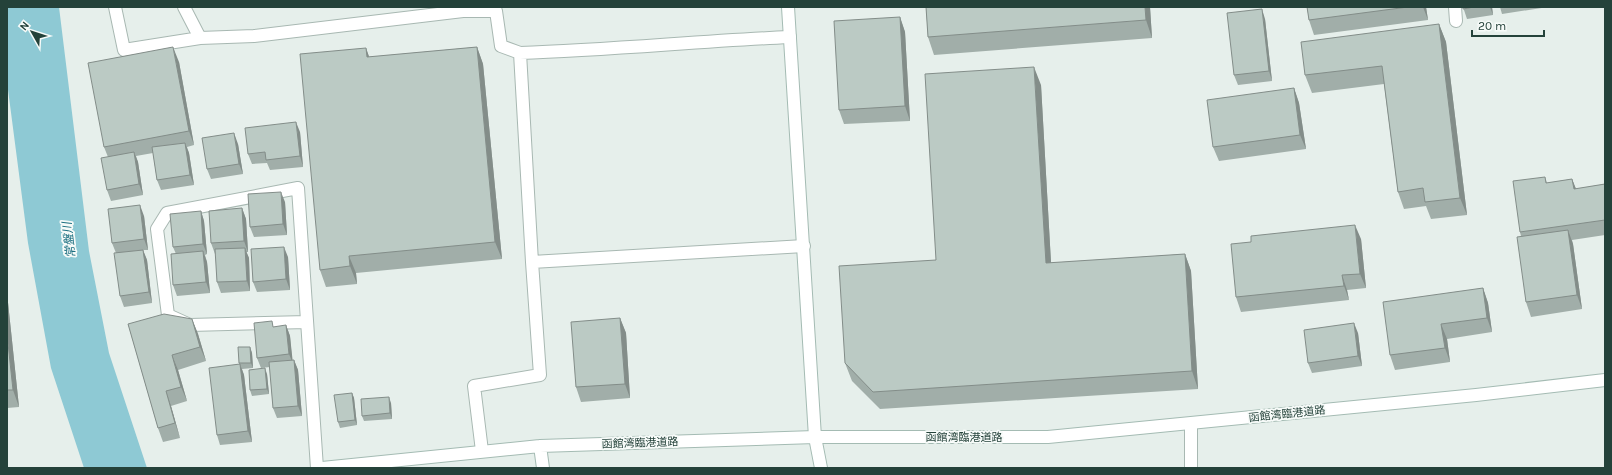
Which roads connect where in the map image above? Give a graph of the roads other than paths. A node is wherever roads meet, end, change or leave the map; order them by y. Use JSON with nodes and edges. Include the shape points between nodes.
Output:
{"nodes":[{"id":1,"x":115,"y":7,"type":"edge"},
{"id":2,"x":184,"y":7,"type":"edge"},
{"id":3,"x":788,"y":7,"type":"edge"},
{"id":4,"x":1455,"y":7,"type":"edge"},
{"id":5,"x":1456,"y":21,"type":"dead end"},
{"id":6,"x":790,"y":37,"type":"junction"},
{"id":7,"x":200,"y":38,"type":"junction"},
{"id":8,"x":520,"y":53,"type":"junction"},
{"id":9,"x":804,"y":246,"type":"junction"},
{"id":10,"x":532,"y":262,"type":"junction"},
{"id":11,"x":307,"y":322,"type":"junction"},
{"id":12,"x":1605,"y":380,"type":"edge"},
{"id":13,"x":1191,"y":424,"type":"junction"},
{"id":14,"x":815,"y":438,"type":"junction"},
{"id":15,"x":540,"y":446,"type":"junction"},
{"id":16,"x":482,"y":451,"type":"junction"},
{"id":17,"x":317,"y":468,"type":"edge"},
{"id":18,"x":322,"y":468,"type":"edge"},
{"id":19,"x":543,"y":468,"type":"edge"},
{"id":20,"x":821,"y":468,"type":"edge"},
{"id":21,"x":1191,"y":468,"type":"edge"}],
"edges":[{"from":1,"to":7,"type":"street","via":[[124,50]]},
{"from":2,"to":7,"type":"street"},
{"from":3,"to":6,"type":"street"},
{"from":4,"to":5,"type":"street"},
{"from":6,"to":8,"type":"street"},
{"from":6,"to":9,"type":"street"},
{"from":7,"to":8,"type":"street","via":[[254,36],[463,11],[496,11],[501,46]]},
{"from":8,"to":10,"type":"street"},
{"from":9,"to":10,"type":"street"},
{"from":9,"to":14,"type":"street"},
{"from":10,"to":16,"type":"street","via":[[540,375],[474,386]]},
{"from":11,"to":11,"type":"street","via":[[298,188],[167,213],[157,229],[168,315],[190,325]]},
{"from":11,"to":17,"type":"street"},
{"from":12,"to":13,"type":"street","name":"函館湾臨港道路"},
{"from":13,"to":14,"type":"street","name":"函館湾臨港道路","via":[[1048,437]]},
{"from":13,"to":21,"type":"street"},
{"from":14,"to":15,"type":"street","name":"函館湾臨港道路"},
{"from":14,"to":20,"type":"street"},
{"from":15,"to":16,"type":"street","name":"函館湾臨港道路"},
{"from":15,"to":19,"type":"street"},
{"from":16,"to":18,"type":"street","name":"函館湾臨港道路"}]}
